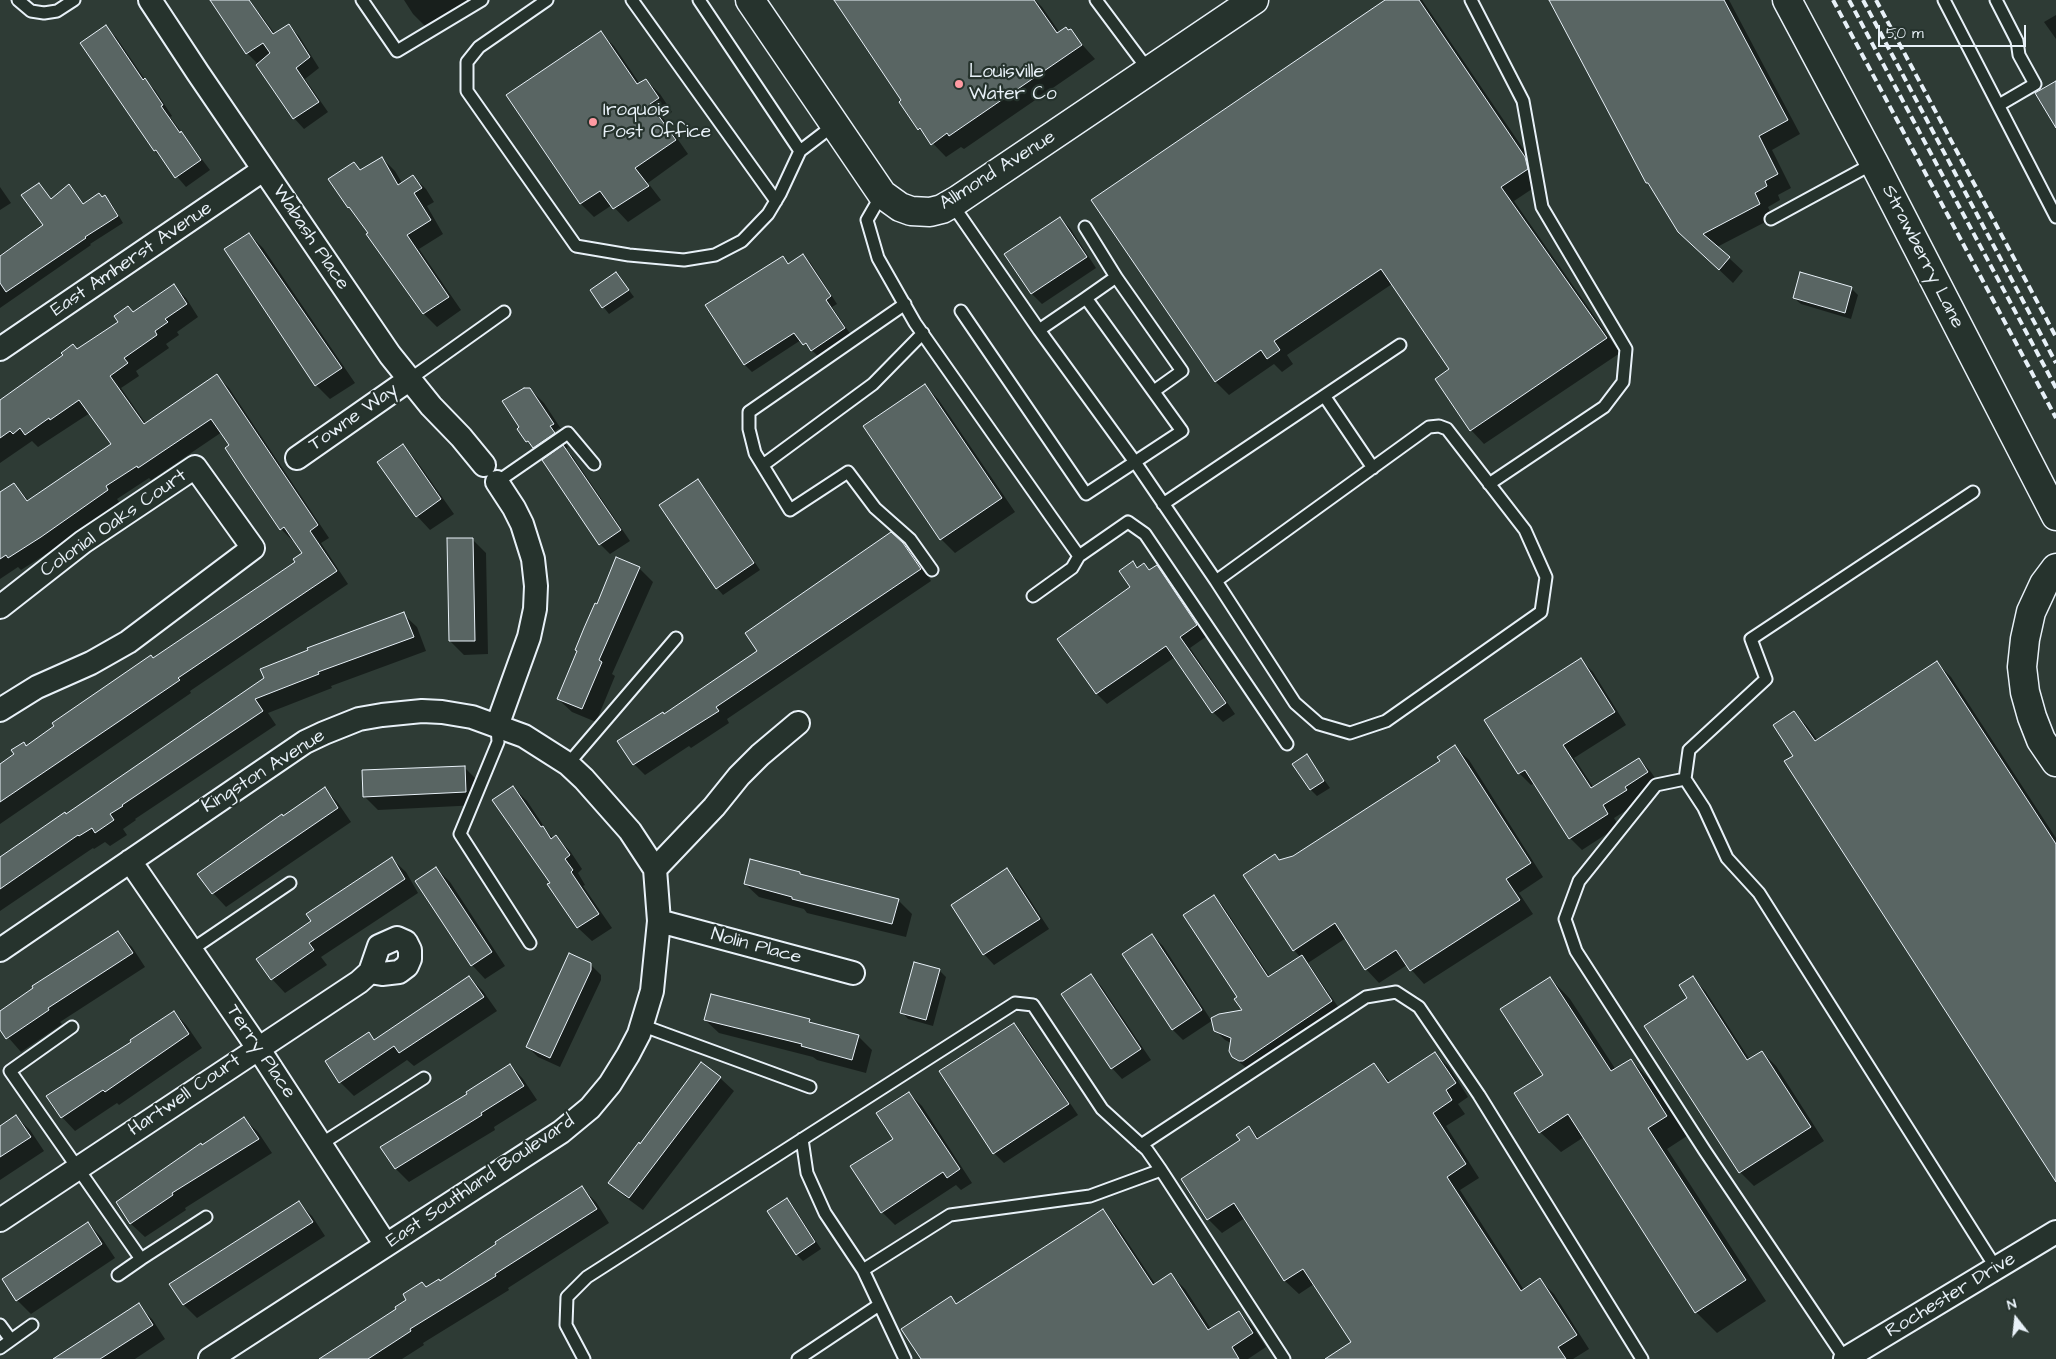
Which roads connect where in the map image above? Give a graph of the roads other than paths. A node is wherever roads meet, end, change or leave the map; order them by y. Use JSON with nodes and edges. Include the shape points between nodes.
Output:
{"nodes":[{"id":1,"x":18,"y":0,"type":"edge"},
{"id":2,"x":74,"y":0,"type":"edge"},
{"id":3,"x":150,"y":0,"type":"edge"},
{"id":4,"x":362,"y":0,"type":"edge"},
{"id":5,"x":482,"y":0,"type":"edge"},
{"id":6,"x":547,"y":0,"type":"edge"},
{"id":7,"x":632,"y":0,"type":"edge"},
{"id":8,"x":699,"y":0,"type":"edge"},
{"id":9,"x":750,"y":0,"type":"edge"},
{"id":10,"x":1096,"y":0,"type":"edge"},
{"id":11,"x":1254,"y":0,"type":"edge"},
{"id":12,"x":1471,"y":0,"type":"edge"},
{"id":13,"x":1787,"y":0,"type":"edge"},
{"id":14,"x":1944,"y":0,"type":"edge"},
{"id":15,"x":1996,"y":0,"type":"edge"},
{"id":16,"x":1149,"y":71,"type":"junction"},
{"id":17,"x":1999,"y":105,"type":"junction"},
{"id":18,"x":834,"y":125,"type":"junction"},
{"id":19,"x":800,"y":151,"type":"junction"},
{"id":20,"x":1874,"y":163,"type":"junction"},
{"id":21,"x":263,"y":170,"type":"junction"},
{"id":22,"x":882,"y":194,"type":"junction"},
{"id":23,"x":776,"y":200,"type":"junction"},
{"id":24,"x":952,"y":204,"type":"junction"},
{"id":25,"x":2056,"y":217,"type":"edge"},
{"id":26,"x":1772,"y":219,"type":"dead end"},
{"id":27,"x":1085,"y":227,"type":"dead end"},
{"id":28,"x":1116,"y":277,"type":"junction"},
{"id":29,"x":1086,"y":298,"type":"junction"},
{"id":30,"x":905,"y":304,"type":"junction"},
{"id":31,"x":961,"y":311,"type":"dead end"},
{"id":32,"x":504,"y":312,"type":"dead end"},
{"id":33,"x":1039,"y":330,"type":"junction"},
{"id":34,"x":923,"y":333,"type":"junction"},
{"id":35,"x":1400,"y":346,"type":"dead end"},
{"id":36,"x":0,"y":350,"type":"edge"},
{"id":37,"x":410,"y":379,"type":"junction"},
{"id":38,"x":1154,"y":391,"type":"junction"},
{"id":39,"x":1325,"y":397,"type":"junction"},
{"id":40,"x":297,"y":458,"type":"dead end"},
{"id":41,"x":1135,"y":462,"type":"junction"},
{"id":42,"x":594,"y":464,"type":"dead end"},
{"id":43,"x":763,"y":465,"type":"junction"},
{"id":44,"x":1373,"y":468,"type":"junction"},
{"id":45,"x":491,"y":474,"type":"junction"},
{"id":46,"x":1489,"y":484,"type":"junction"},
{"id":47,"x":1974,"y":492,"type":"dead end"},
{"id":48,"x":1163,"y":504,"type":"junction"},
{"id":49,"x":2056,"y":516,"type":"edge"},
{"id":50,"x":1079,"y":556,"type":"junction"},
{"id":51,"x":932,"y":570,"type":"dead end"},
{"id":52,"x":2053,"y":572,"type":"edge"},
{"id":53,"x":1216,"y":581,"type":"junction"},
{"id":54,"x":1033,"y":596,"type":"dead end"},
{"id":55,"x":0,"y":607,"type":"edge"},
{"id":56,"x":676,"y":638,"type":"dead end"},
{"id":57,"x":0,"y":710,"type":"edge"},
{"id":58,"x":798,"y":723,"type":"dead end"},
{"id":59,"x":497,"y":726,"type":"junction"},
{"id":60,"x":1287,"y":744,"type":"dead end"},
{"id":61,"x":2056,"y":762,"type":"edge"},
{"id":62,"x":568,"y":764,"type":"junction"},
{"id":63,"x":1685,"y":778,"type":"junction"},
{"id":64,"x":130,"y":861,"type":"junction"},
{"id":65,"x":655,"y":870,"type":"junction"},
{"id":66,"x":290,"y":883,"type":"dead end"},
{"id":67,"x":659,"y":921,"type":"junction"},
{"id":68,"x":530,"y":943,"type":"dead end"},
{"id":69,"x":0,"y":950,"type":"edge"},
{"id":70,"x":192,"y":950,"type":"junction"},
{"id":71,"x":370,"y":972,"type":"dead end"},
{"id":72,"x":853,"y":973,"type":"dead end"},
{"id":73,"x":641,"y":1025,"type":"junction"},
{"id":74,"x":72,"y":1027,"type":"dead end"},
{"id":75,"x":258,"y":1048,"type":"junction"},
{"id":76,"x":424,"y":1078,"type":"dead end"},
{"id":77,"x":810,"y":1087,"type":"dead end"},
{"id":78,"x":802,"y":1140,"type":"junction"},
{"id":79,"x":320,"y":1144,"type":"junction"},
{"id":80,"x":1141,"y":1144,"type":"junction"},
{"id":81,"x":79,"y":1167,"type":"junction"},
{"id":82,"x":1161,"y":1170,"type":"junction"},
{"id":83,"x":206,"y":1217,"type":"dead end"},
{"id":84,"x":0,"y":1220,"type":"edge"},
{"id":85,"x":2056,"y":1232,"type":"edge"},
{"id":86,"x":386,"y":1245,"type":"junction"},
{"id":87,"x":141,"y":1259,"type":"junction"},
{"id":88,"x":1996,"y":1268,"type":"junction"},
{"id":89,"x":862,"y":1270,"type":"junction"},
{"id":90,"x":118,"y":1275,"type":"dead end"},
{"id":91,"x":879,"y":1305,"type":"junction"},
{"id":92,"x":0,"y":1325,"type":"edge"},
{"id":93,"x":32,"y":1325,"type":"dead end"},
{"id":94,"x":11,"y":1340,"type":"junction"},
{"id":95,"x":0,"y":1348,"type":"edge"},
{"id":96,"x":210,"y":1359,"type":"edge"},
{"id":97,"x":584,"y":1359,"type":"edge"},
{"id":98,"x":798,"y":1359,"type":"edge"},
{"id":99,"x":906,"y":1359,"type":"edge"},
{"id":100,"x":1284,"y":1359,"type":"edge"},
{"id":101,"x":1642,"y":1359,"type":"edge"},
{"id":102,"x":1845,"y":1359,"type":"edge"}],
"edges":[{"from":1,"to":2,"type":"lane","via":[[31,11],[44,13],[57,11]]},
{"from":3,"to":21,"type":"street","name":"Wabash Place"},
{"from":4,"to":5,"type":"lane","via":[[397,51]]},
{"from":6,"to":23,"type":"lane","via":[[478,47],[467,62],[467,91],[576,246],[684,260],[715,255],[742,240],[768,214]]},
{"from":7,"to":23,"type":"lane"},
{"from":8,"to":19,"type":"lane"},
{"from":9,"to":18,"type":"street","name":"Allmond Avenue"},
{"from":10,"to":16,"type":"lane"},
{"from":11,"to":16,"type":"street","name":"Allmond Avenue"},
{"from":12,"to":46,"type":"lane","via":[[1522,101],[1542,207],[1626,350],[1623,382],[1604,407]]},
{"from":13,"to":20,"type":"street","name":"Strawberry Lane"},
{"from":14,"to":17,"type":"lane"},
{"from":15,"to":17,"type":"lane","via":[[2017,41],[2019,56],[2035,84]]},
{"from":16,"to":24,"type":"street","name":"Allmond Avenue"},
{"from":17,"to":25,"type":"lane"},
{"from":18,"to":19,"type":"lane"},
{"from":18,"to":22,"type":"street","name":"Allmond Avenue"},
{"from":19,"to":23,"type":"lane"},
{"from":20,"to":26,"type":"lane"},
{"from":20,"to":49,"type":"street","name":"Strawberry Lane"},
{"from":21,"to":36,"type":"street","name":"East Amherst Avenue"},
{"from":21,"to":37,"type":"street","name":"Wabash Place","via":[[390,355]]},
{"from":22,"to":24,"type":"street","name":"Allmond Avenue","via":[[911,211],[930,212]]},
{"from":22,"to":30,"type":"lane","via":[[867,220],[878,258]]},
{"from":24,"to":33,"type":"lane"},
{"from":27,"to":28,"type":"lane"},
{"from":28,"to":29,"type":"lane"},
{"from":28,"to":38,"type":"lane","via":[[1182,372]]},
{"from":29,"to":33,"type":"lane"},
{"from":29,"to":38,"type":"lane"},
{"from":30,"to":34,"type":"lane"},
{"from":30,"to":43,"type":"lane","via":[[749,412],[753,445]]},
{"from":31,"to":41,"type":"lane","via":[[1086,494]]},
{"from":32,"to":37,"type":"lane"},
{"from":33,"to":41,"type":"lane"},
{"from":34,"to":43,"type":"lane","via":[[873,384]]},
{"from":34,"to":50,"type":"lane"},
{"from":35,"to":39,"type":"lane"},
{"from":37,"to":40,"type":"street","name":"Towne Way"},
{"from":37,"to":45,"type":"street","name":"Wabash Place"},
{"from":38,"to":41,"type":"lane","via":[[1182,431]]},
{"from":39,"to":44,"type":"lane"},
{"from":39,"to":48,"type":"lane"},
{"from":41,"to":48,"type":"lane"},
{"from":42,"to":45,"type":"lane","via":[[568,433]]},
{"from":43,"to":51,"type":"lane","via":[[790,510],[848,472],[874,508],[910,539]]},
{"from":44,"to":46,"type":"lane","via":[[1429,428],[1439,426],[1447,430]]},
{"from":44,"to":53,"type":"lane"},
{"from":45,"to":59,"type":"street","name":"Wabash Place","via":[[522,524],[533,559],[536,586],[529,636]]},
{"from":46,"to":53,"type":"lane","via":[[1525,530],[1546,577],[1541,612],[1386,721],[1350,733],[1319,724],[1295,704]]},
{"from":47,"to":63,"type":"lane","via":[[1751,639],[1766,679],[1688,750]]},
{"from":48,"to":53,"type":"lane"},
{"from":50,"to":54,"type":"lane","via":[[1072,568]]},
{"from":50,"to":60,"type":"lane","via":[[1128,522],[1145,534]]},
{"from":52,"to":61,"type":"street","via":[[2031,612],[2022,667],[2032,717],[2041,740]]},
{"from":55,"to":57,"type":"street","name":"Colonial Oaks Court","via":[[83,542],[195,467],[253,548],[128,642],[36,687]]},
{"from":56,"to":62,"type":"lane"},
{"from":58,"to":65,"type":"street","via":[[739,776]]},
{"from":59,"to":62,"type":"street","name":"Kingston Avenue","via":[[524,736]]},
{"from":59,"to":64,"type":"street","name":"Kingston Avenue","via":[[472,717],[428,711],[382,714],[324,732]]},
{"from":59,"to":68,"type":"lane","via":[[498,742],[460,834]]},
{"from":62,"to":65,"type":"street","name":"Kingston Avenue","via":[[630,831]]},
{"from":63,"to":88,"type":"lane","via":[[1704,808],[1727,858],[1759,893]]},
{"from":63,"to":102,"type":"lane","via":[[1656,785],[1579,881],[1566,920],[1576,951]]},
{"from":64,"to":69,"type":"street","name":"Kingston Avenue"},
{"from":64,"to":70,"type":"street","name":"Terry Place"},
{"from":65,"to":67,"type":"street","name":"East Southland Boulevard"},
{"from":66,"to":70,"type":"lane"},
{"from":67,"to":72,"type":"street","name":"Nolin Place"},
{"from":67,"to":73,"type":"street","name":"East Southland Boulevard","via":[[652,991]]},
{"from":70,"to":75,"type":"street","name":"Terry Place"},
{"from":71,"to":75,"type":"street","name":"Hartwell Court"},
{"from":73,"to":77,"type":"lane"},
{"from":73,"to":86,"type":"street","name":"East Southland Boulevard","via":[[615,1077],[590,1108],[561,1132]]},
{"from":74,"to":81,"type":"lane","via":[[10,1070]]},
{"from":75,"to":79,"type":"street","name":"Terry Place"},
{"from":75,"to":81,"type":"street","name":"Hartwell Court"},
{"from":76,"to":79,"type":"lane"},
{"from":78,"to":80,"type":"lane","via":[[1015,1003],[1033,1005],[1102,1109]]},
{"from":78,"to":89,"type":"lane","via":[[807,1173],[826,1213]]},
{"from":78,"to":97,"type":"lane","via":[[587,1277],[567,1297],[566,1325]]},
{"from":79,"to":86,"type":"street","name":"Terry Place"},
{"from":80,"to":82,"type":"lane"},
{"from":80,"to":101,"type":"lane","via":[[1366,997],[1396,992],[1419,1007],[1479,1095]]},
{"from":81,"to":84,"type":"street","name":"Hartwell Court"},
{"from":81,"to":87,"type":"lane"},
{"from":82,"to":89,"type":"lane","via":[[1090,1196],[950,1216]]},
{"from":82,"to":100,"type":"lane"},
{"from":83,"to":87,"type":"lane"},
{"from":85,"to":88,"type":"street","name":"Rochester Drive"},
{"from":86,"to":96,"type":"street","name":"East Southland Boulevard"},
{"from":87,"to":90,"type":"lane"},
{"from":88,"to":102,"type":"street","name":"Rochester Drive"},
{"from":89,"to":91,"type":"lane"},
{"from":91,"to":98,"type":"lane"},
{"from":91,"to":99,"type":"lane"},
{"from":92,"to":94,"type":"lane"},
{"from":93,"to":94,"type":"lane"},
{"from":94,"to":95,"type":"lane"}]}
